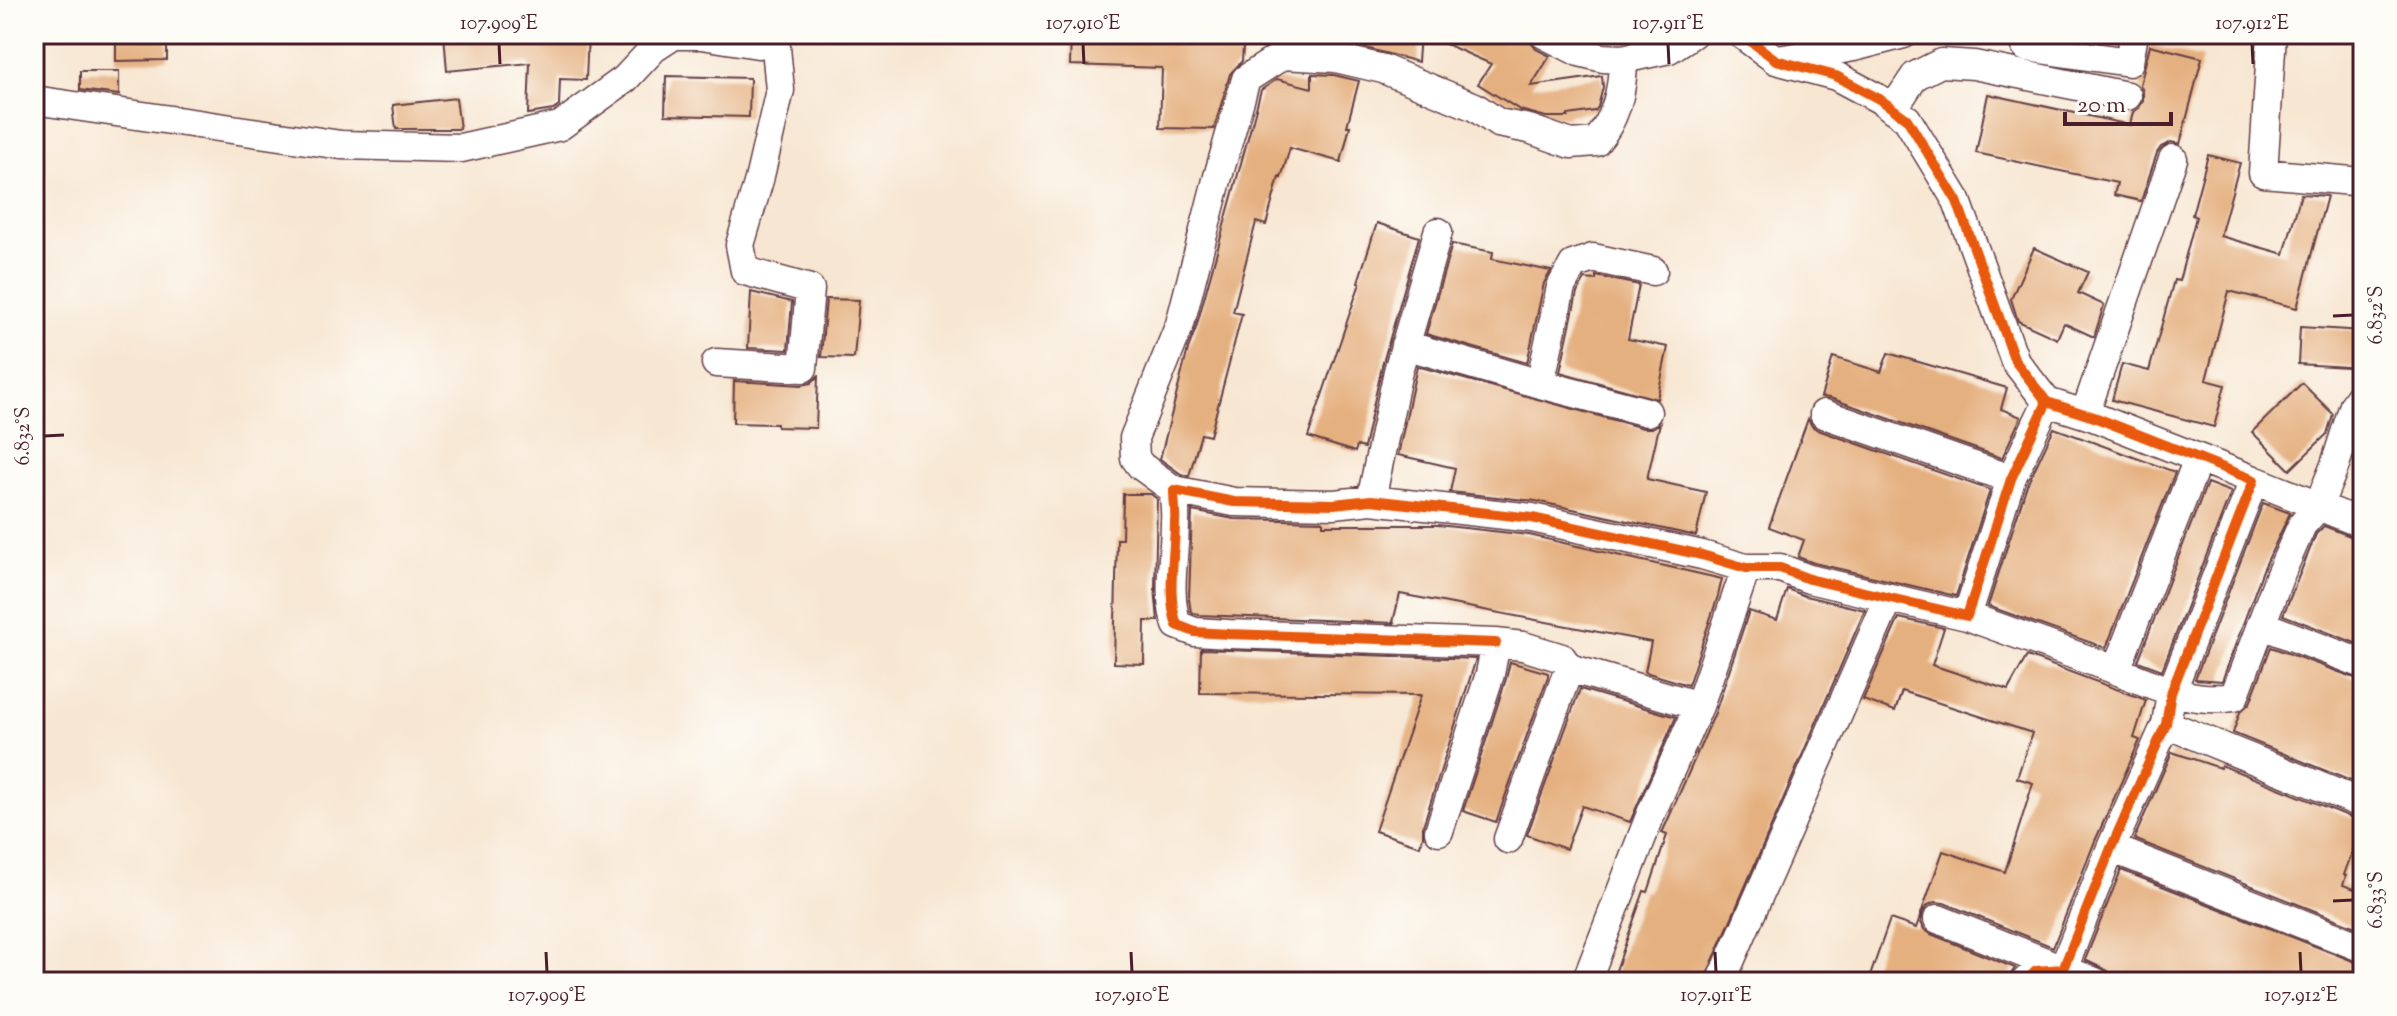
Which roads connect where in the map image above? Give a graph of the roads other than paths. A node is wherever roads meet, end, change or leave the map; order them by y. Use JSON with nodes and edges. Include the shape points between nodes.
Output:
{"nodes":[{"id":1,"x":1544,"y":34,"type":"edge"},
{"id":2,"x":1692,"y":34,"type":"edge"},
{"id":3,"x":1741,"y":34,"type":"edge"},
{"id":4,"x":1904,"y":34,"type":"edge"},
{"id":5,"x":2134,"y":34,"type":"edge"},
{"id":6,"x":2272,"y":34,"type":"edge"},
{"id":7,"x":775,"y":36,"type":"edge"},
{"id":8,"x":2026,"y":47,"type":"dead end"},
{"id":9,"x":1623,"y":59,"type":"junction"},
{"id":10,"x":1776,"y":60,"type":"junction"},
{"id":11,"x":2127,"y":96,"type":"dead end"},
{"id":12,"x":34,"y":100,"type":"edge"},
{"id":13,"x":1893,"y":109,"type":"junction"},
{"id":14,"x":2173,"y":159,"type":"dead end"},
{"id":15,"x":2363,"y":182,"type":"edge"},
{"id":16,"x":1438,"y":232,"type":"dead end"},
{"id":17,"x":1653,"y":271,"type":"dead end"},
{"id":18,"x":1405,"y":345,"type":"junction"},
{"id":19,"x":716,"y":363,"type":"dead end"},
{"id":20,"x":1540,"y":384,"type":"junction"},
{"id":21,"x":2363,"y":392,"type":"edge"},
{"id":22,"x":2047,"y":402,"type":"junction"},
{"id":23,"x":1647,"y":412,"type":"dead end"},
{"id":24,"x":1824,"y":414,"type":"dead end"},
{"id":25,"x":2085,"y":414,"type":"junction"},
{"id":26,"x":2198,"y":459,"type":"junction"},
{"id":27,"x":2011,"y":479,"type":"junction"},
{"id":28,"x":2254,"y":480,"type":"junction"},
{"id":29,"x":1174,"y":490,"type":"junction"},
{"id":30,"x":1371,"y":500,"type":"junction"},
{"id":31,"x":2318,"y":507,"type":"junction"},
{"id":32,"x":2363,"y":524,"type":"edge"},
{"id":33,"x":1746,"y":568,"type":"junction"},
{"id":34,"x":1889,"y":598,"type":"junction"},
{"id":35,"x":1967,"y":616,"type":"junction"},
{"id":36,"x":2262,"y":625,"type":"junction"},
{"id":37,"x":1496,"y":643,"type":"junction"},
{"id":38,"x":2363,"y":664,"type":"edge"},
{"id":39,"x":1569,"y":668,"type":"junction"},
{"id":40,"x":2116,"y":670,"type":"junction"},
{"id":41,"x":2171,"y":693,"type":"junction"},
{"id":42,"x":1699,"y":706,"type":"junction"},
{"id":43,"x":2166,"y":724,"type":"junction"},
{"id":44,"x":2363,"y":804,"type":"edge"},
{"id":45,"x":1439,"y":831,"type":"dead end"},
{"id":46,"x":1508,"y":839,"type":"dead end"},
{"id":47,"x":2111,"y":848,"type":"junction"},
{"id":48,"x":1938,"y":919,"type":"dead end"},
{"id":49,"x":2363,"y":948,"type":"edge"},
{"id":50,"x":2063,"y":969,"type":"junction"},
{"id":51,"x":1586,"y":982,"type":"edge"},
{"id":52,"x":1721,"y":982,"type":"edge"},
{"id":53,"x":2025,"y":982,"type":"edge"},
{"id":54,"x":2095,"y":982,"type":"edge"}],
"edges":[{"from":1,"to":9,"type":"street","via":[[1579,52]]},
{"from":2,"to":9,"type":"street","via":[[1669,49]]},
{"from":3,"to":10,"type":"street"},
{"from":4,"to":10,"type":"street"},
{"from":5,"to":8,"type":"street","via":[[2129,62]]},
{"from":6,"to":15,"type":"street","via":[[2263,173]]},
{"from":7,"to":12,"type":"street","via":[[758,44],[674,35],[560,126],[461,148],[341,145]]},
{"from":7,"to":19,"type":"street","via":[[780,90],[740,245],[745,271],[810,289],[803,368]]},
{"from":9,"to":29,"type":"street","via":[[1623,85],[1609,122],[1596,142],[1571,144],[1498,123],[1475,107],[1383,69],[1336,58],[1283,55],[1246,79],[1180,324],[1134,438],[1141,466]]},
{"from":10,"to":13,"type":"street","via":[[1836,76]]},
{"from":11,"to":13,"type":"street","via":[[1941,63],[1915,76]]},
{"from":13,"to":22,"type":"street","via":[[1907,119],[1957,201],[2015,361]]},
{"from":14,"to":25,"type":"street"},
{"from":16,"to":18,"type":"street"},
{"from":17,"to":20,"type":"street","via":[[1593,258],[1573,265],[1561,287]]},
{"from":18,"to":20,"type":"street"},
{"from":18,"to":30,"type":"street"},
{"from":20,"to":23,"type":"street"},
{"from":21,"to":31,"type":"street"},
{"from":22,"to":25,"type":"street"},
{"from":22,"to":27,"type":"street"},
{"from":24,"to":27,"type":"street"},
{"from":25,"to":26,"type":"street"},
{"from":26,"to":28,"type":"street"},
{"from":26,"to":40,"type":"street"},
{"from":27,"to":35,"type":"street"},
{"from":28,"to":31,"type":"street"},
{"from":28,"to":41,"type":"street"},
{"from":29,"to":30,"type":"street","via":[[1234,502]]},
{"from":29,"to":37,"type":"street","via":[[1172,591],[1177,625],[1229,634]]},
{"from":30,"to":33,"type":"street","via":[[1532,518]]},
{"from":31,"to":32,"type":"street"},
{"from":31,"to":36,"type":"street","via":[[2302,525]]},
{"from":33,"to":34,"type":"street","via":[[1780,568]]},
{"from":33,"to":42,"type":"street"},
{"from":34,"to":35,"type":"street"},
{"from":34,"to":52,"type":"street"},
{"from":35,"to":40,"type":"street"},
{"from":36,"to":38,"type":"street"},
{"from":36,"to":41,"type":"street","via":[[2234,697],[2217,700]]},
{"from":37,"to":39,"type":"street","via":[[1562,658]]},
{"from":37,"to":45,"type":"street"},
{"from":39,"to":42,"type":"street"},
{"from":39,"to":46,"type":"street"},
{"from":40,"to":41,"type":"street"},
{"from":41,"to":43,"type":"street"},
{"from":42,"to":51,"type":"street"},
{"from":43,"to":44,"type":"street"},
{"from":43,"to":47,"type":"street"},
{"from":47,"to":49,"type":"street"},
{"from":47,"to":50,"type":"street"},
{"from":48,"to":50,"type":"street"},
{"from":50,"to":53,"type":"street","via":[[2036,971]]},
{"from":50,"to":54,"type":"street"}]}
